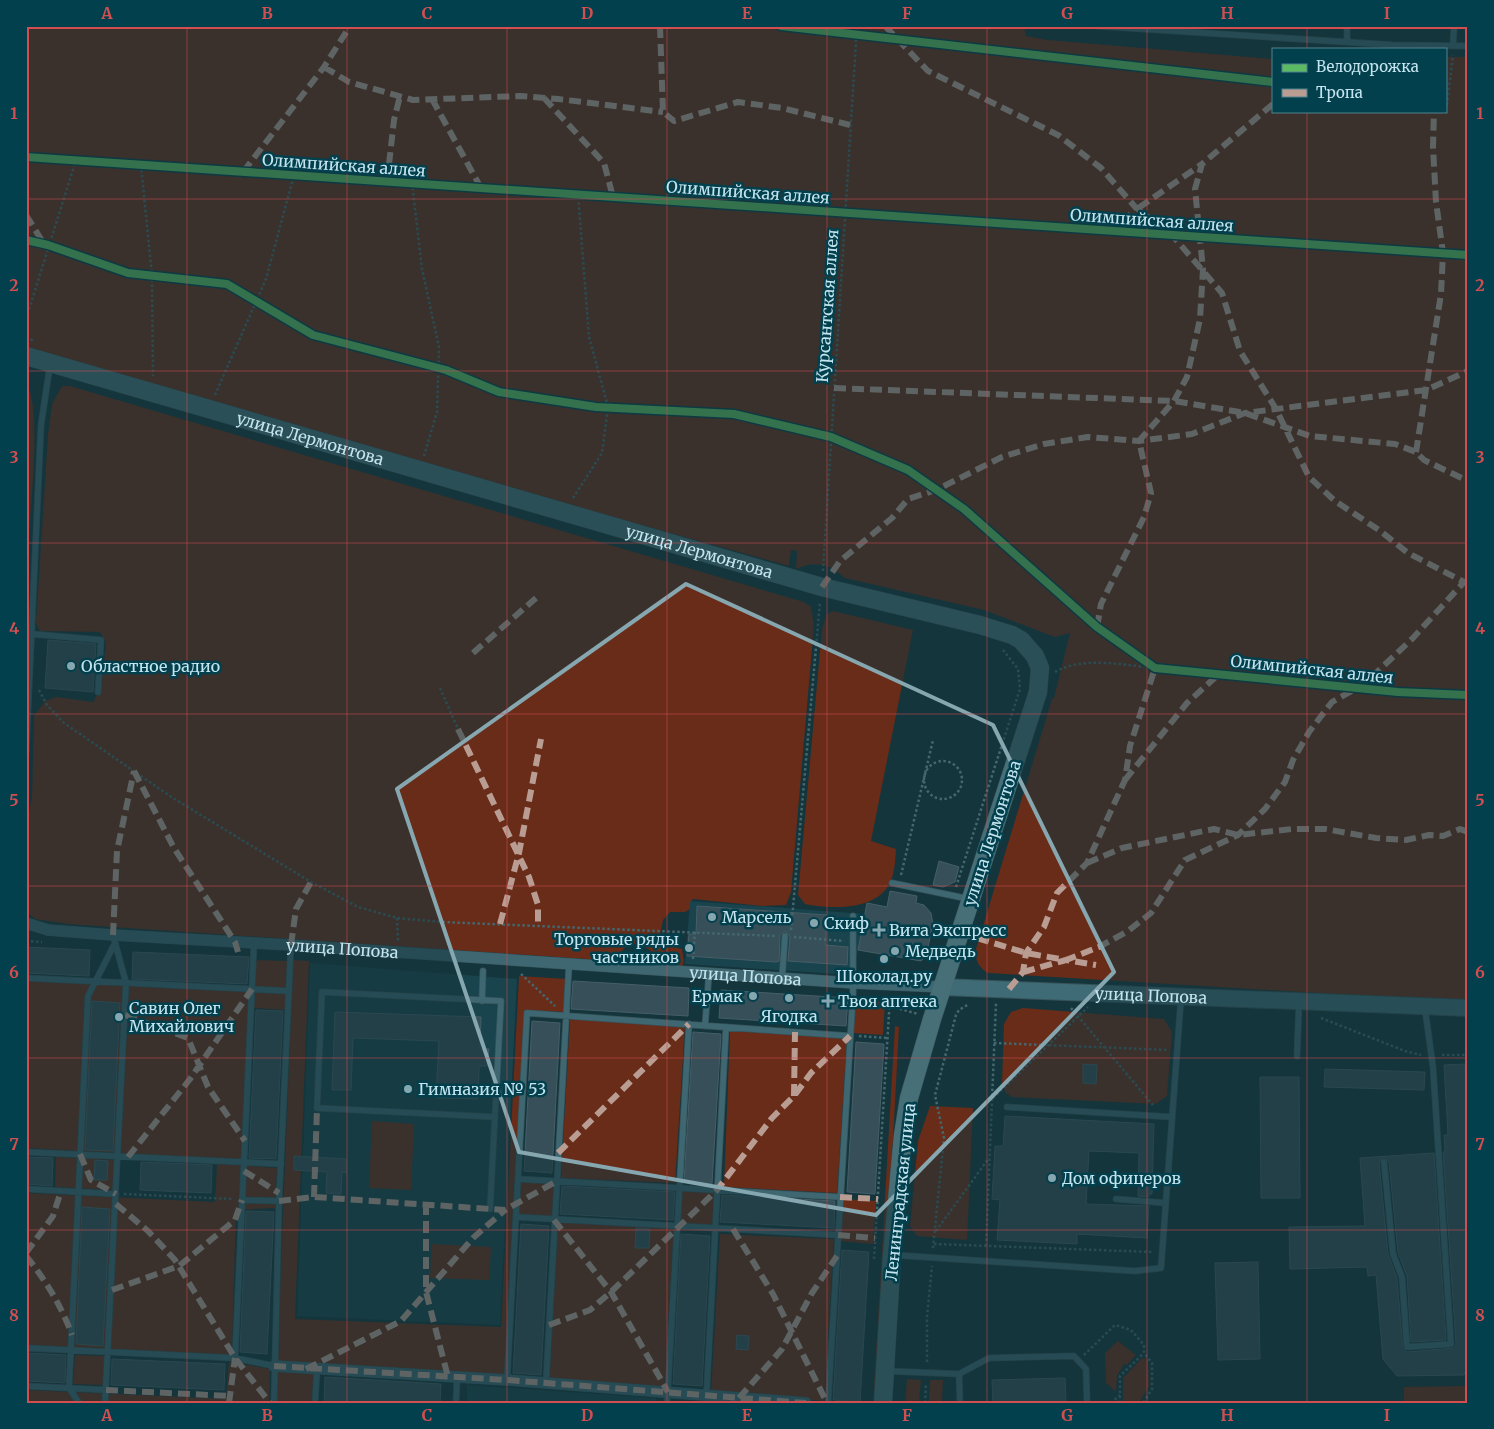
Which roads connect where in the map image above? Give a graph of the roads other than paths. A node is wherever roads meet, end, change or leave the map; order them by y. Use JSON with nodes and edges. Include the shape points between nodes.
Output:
{"nodes":[{"id":1,"x":1096,"y":26,"type":"edge"},
{"id":2,"x":1347,"y":26,"type":"edge"},
{"id":3,"x":1454,"y":26,"type":"edge"},
{"id":4,"x":1347,"y":42,"type":"junction"},
{"id":5,"x":1453,"y":46,"type":"junction"},
{"id":6,"x":1468,"y":46,"type":"edge"},
{"id":7,"x":26,"y":356,"type":"edge"},
{"id":8,"x":50,"y":363,"type":"junction"},
{"id":9,"x":32,"y":634,"type":"junction"},
{"id":10,"x":98,"y":692,"type":"dead end"},
{"id":11,"x":27,"y":735,"type":"edge"},
{"id":12,"x":26,"y":753,"type":"edge"},
{"id":13,"x":895,"y":884,"type":"road end"},
{"id":14,"x":971,"y":899,"type":"junction"},
{"id":15,"x":853,"y":916,"type":"dead end"},
{"id":16,"x":26,"y":923,"type":"edge"},
{"id":17,"x":785,"y":936,"type":"road end"},
{"id":18,"x":113,"y":940,"type":"junction"},
{"id":19,"x":254,"y":943,"type":"junction"},
{"id":20,"x":291,"y":945,"type":"junction"},
{"id":21,"x":569,"y":965,"type":"junction"},
{"id":22,"x":483,"y":971,"type":"dead end"},
{"id":23,"x":709,"y":973,"type":"junction"},
{"id":24,"x":26,"y":978,"type":"edge"},
{"id":25,"x":782,"y":978,"type":"junction"},
{"id":26,"x":94,"y":981,"type":"junction"},
{"id":27,"x":126,"y":983,"type":"junction"},
{"id":28,"x":853,"y":983,"type":"junction"},
{"id":29,"x":942,"y":987,"type":"junction"},
{"id":30,"x":252,"y":989,"type":"junction"},
{"id":31,"x":289,"y":991,"type":"junction"},
{"id":32,"x":1181,"y":996,"type":"junction"},
{"id":33,"x":482,"y":1001,"type":"junction"},
{"id":34,"x":1425,"y":1007,"type":"junction"},
{"id":35,"x":1299,"y":1008,"type":"junction"},
{"id":36,"x":1468,"y":1008,"type":"edge"},
{"id":37,"x":566,"y":1015,"type":"junction"},
{"id":38,"x":689,"y":1024,"type":"junction"},
{"id":39,"x":705,"y":1026,"type":"junction"},
{"id":40,"x":726,"y":1027,"type":"junction"},
{"id":41,"x":850,"y":1036,"type":"junction"},
{"id":42,"x":1297,"y":1056,"type":"dead end"},
{"id":43,"x":1007,"y":1107,"type":"dead end"},
{"id":44,"x":495,"y":1117,"type":"junction"},
{"id":45,"x":1172,"y":1117,"type":"junction"},
{"id":46,"x":26,"y":1152,"type":"edge"},
{"id":47,"x":80,"y":1154,"type":"junction"},
{"id":48,"x":118,"y":1156,"type":"junction"},
{"id":49,"x":244,"y":1162,"type":"junction"},
{"id":50,"x":1384,"y":1162,"type":"dead end"},
{"id":51,"x":281,"y":1164,"type":"junction"},
{"id":52,"x":518,"y":1179,"type":"junction"},
{"id":53,"x":557,"y":1181,"type":"junction"},
{"id":54,"x":679,"y":1188,"type":"junction"},
{"id":55,"x":26,"y":1189,"type":"edge"},
{"id":56,"x":717,"y":1190,"type":"junction"},
{"id":57,"x":78,"y":1192,"type":"junction"},
{"id":58,"x":116,"y":1194,"type":"junction"},
{"id":59,"x":840,"y":1197,"type":"junction"},
{"id":60,"x":1116,"y":1199,"type":"dead end"},
{"id":61,"x":242,"y":1200,"type":"junction"},
{"id":62,"x":279,"y":1201,"type":"junction"},
{"id":63,"x":1166,"y":1203,"type":"junction"},
{"id":64,"x":490,"y":1208,"type":"dead end"},
{"id":65,"x":516,"y":1217,"type":"junction"},
{"id":66,"x":554,"y":1220,"type":"junction"},
{"id":67,"x":677,"y":1226,"type":"junction"},
{"id":68,"x":715,"y":1228,"type":"junction"},
{"id":69,"x":838,"y":1235,"type":"junction"},
{"id":70,"x":892,"y":1254,"type":"junction"},
{"id":71,"x":26,"y":1348,"type":"edge"},
{"id":72,"x":72,"y":1350,"type":"junction"},
{"id":73,"x":109,"y":1352,"type":"junction"},
{"id":74,"x":235,"y":1358,"type":"junction"},
{"id":75,"x":274,"y":1366,"type":"junction"},
{"id":76,"x":317,"y":1370,"type":"junction"},
{"id":77,"x":885,"y":1371,"type":"junction"},
{"id":78,"x":959,"y":1374,"type":"junction"},
{"id":79,"x":457,"y":1378,"type":"junction"},
{"id":80,"x":508,"y":1380,"type":"junction"},
{"id":81,"x":546,"y":1383,"type":"junction"},
{"id":82,"x":26,"y":1386,"type":"edge"},
{"id":83,"x":69,"y":1388,"type":"junction"},
{"id":84,"x":106,"y":1390,"type":"junction"},
{"id":85,"x":668,"y":1397,"type":"edge"},
{"id":86,"x":706,"y":1399,"type":"edge"},
{"id":87,"x":778,"y":1402,"type":"edge"},
{"id":88,"x":79,"y":1403,"type":"edge"},
{"id":89,"x":105,"y":1403,"type":"edge"},
{"id":90,"x":274,"y":1403,"type":"edge"},
{"id":91,"x":316,"y":1403,"type":"edge"},
{"id":92,"x":456,"y":1403,"type":"edge"},
{"id":93,"x":806,"y":1403,"type":"edge"},
{"id":94,"x":828,"y":1403,"type":"edge"},
{"id":95,"x":883,"y":1403,"type":"edge"},
{"id":96,"x":960,"y":1403,"type":"edge"},
{"id":97,"x":1087,"y":1403,"type":"edge"}],
"edges":[{"from":1,"to":4,"type":"lane"},
{"from":2,"to":4,"type":"lane"},
{"from":3,"to":5,"type":"lane"},
{"from":4,"to":5,"type":"lane"},
{"from":5,"to":6,"type":"lane"},
{"from":7,"to":8,"type":"main road","name":"улица Лермонтова"},
{"from":8,"to":9,"type":"lane","via":[[40,425]]},
{"from":8,"to":14,"type":"main road","name":"улица Лермонтова","via":[[822,587],[980,625],[1022,640],[1035,656],[1040,680]]},
{"from":9,"to":10,"type":"lane","via":[[101,640]]},
{"from":9,"to":11,"type":"lane"},
{"from":11,"to":12,"type":"lane"},
{"from":13,"to":14,"type":"lane"},
{"from":14,"to":29,"type":"main road","name":"улица Лермонтова"},
{"from":15,"to":28,"type":"lane"},
{"from":16,"to":18,"type":"street","name":"улица Попова","via":[[48,930]]},
{"from":17,"to":25,"type":"lane"},
{"from":18,"to":19,"type":"street","name":"улица Попова"},
{"from":18,"to":26,"type":"lane"},
{"from":18,"to":27,"type":"lane"},
{"from":19,"to":20,"type":"street","name":"улица Попова"},
{"from":19,"to":30,"type":"lane"},
{"from":20,"to":21,"type":"street","name":"улица Попова"},
{"from":20,"to":31,"type":"lane"},
{"from":21,"to":23,"type":"street","name":"улица Попова"},
{"from":21,"to":37,"type":"lane"},
{"from":22,"to":33,"type":"lane"},
{"from":23,"to":25,"type":"street","name":"улица Попова"},
{"from":23,"to":39,"type":"lane"},
{"from":24,"to":26,"type":"lane"},
{"from":25,"to":28,"type":"street","name":"улица Попова"},
{"from":26,"to":27,"type":"lane"},
{"from":26,"to":47,"type":"lane","via":[[88,996]]},
{"from":27,"to":30,"type":"lane"},
{"from":27,"to":48,"type":"lane"},
{"from":28,"to":29,"type":"street","name":"улица Попова"},
{"from":28,"to":41,"type":"lane"},
{"from":29,"to":32,"type":"street","name":"улица Попова"},
{"from":29,"to":70,"type":"main road","name":"Ленинградская улица","via":[[909,1098]]},
{"from":30,"to":31,"type":"lane"},
{"from":30,"to":49,"type":"lane"},
{"from":31,"to":51,"type":"lane"},
{"from":32,"to":35,"type":"street","name":"улица Попова"},
{"from":32,"to":45,"type":"lane"},
{"from":33,"to":44,"type":"lane","via":[[501,1001]]},
{"from":33,"to":44,"type":"lane","via":[[322,992],[317,1108]]},
{"from":34,"to":35,"type":"street","name":"улица Попова"},
{"from":34,"to":36,"type":"street","name":"улица Попова"},
{"from":34,"to":50,"type":"lane","via":[[1433,1067],[1451,1344],[1406,1347],[1402,1277],[1393,1254]]},
{"from":35,"to":42,"type":"lane"},
{"from":37,"to":38,"type":"lane"},
{"from":37,"to":52,"type":"lane","via":[[527,1012]]},
{"from":37,"to":53,"type":"lane"},
{"from":38,"to":39,"type":"lane"},
{"from":38,"to":54,"type":"lane"},
{"from":39,"to":40,"type":"lane"},
{"from":40,"to":41,"type":"lane"},
{"from":40,"to":56,"type":"lane"},
{"from":41,"to":59,"type":"lane"},
{"from":43,"to":45,"type":"lane"},
{"from":44,"to":64,"type":"lane"},
{"from":45,"to":63,"type":"lane"},
{"from":46,"to":47,"type":"lane"},
{"from":47,"to":48,"type":"lane"},
{"from":47,"to":57,"type":"lane"},
{"from":48,"to":49,"type":"lane"},
{"from":48,"to":58,"type":"lane"},
{"from":49,"to":51,"type":"lane"},
{"from":49,"to":61,"type":"lane"},
{"from":51,"to":62,"type":"lane"},
{"from":52,"to":53,"type":"lane"},
{"from":52,"to":65,"type":"lane"},
{"from":53,"to":54,"type":"lane"},
{"from":53,"to":66,"type":"lane"},
{"from":54,"to":56,"type":"lane"},
{"from":54,"to":67,"type":"lane"},
{"from":55,"to":57,"type":"lane"},
{"from":56,"to":59,"type":"lane"},
{"from":56,"to":68,"type":"lane"},
{"from":57,"to":58,"type":"lane"},
{"from":57,"to":72,"type":"lane"},
{"from":58,"to":73,"type":"lane"},
{"from":59,"to":69,"type":"lane"},
{"from":60,"to":63,"type":"lane"},
{"from":61,"to":62,"type":"lane"},
{"from":61,"to":74,"type":"lane"},
{"from":62,"to":75,"type":"lane"},
{"from":63,"to":70,"type":"lane","via":[[1161,1268],[1135,1272]]},
{"from":65,"to":66,"type":"lane"},
{"from":65,"to":80,"type":"lane"},
{"from":66,"to":67,"type":"lane"},
{"from":66,"to":81,"type":"lane"},
{"from":67,"to":68,"type":"lane"},
{"from":67,"to":85,"type":"lane"},
{"from":68,"to":69,"type":"lane"},
{"from":68,"to":86,"type":"lane"},
{"from":69,"to":94,"type":"lane"},
{"from":70,"to":77,"type":"main road","name":"Ленинградская улица"},
{"from":71,"to":72,"type":"lane"},
{"from":72,"to":73,"type":"lane"},
{"from":72,"to":83,"type":"lane"},
{"from":73,"to":74,"type":"lane"},
{"from":73,"to":84,"type":"lane"},
{"from":74,"to":75,"type":"lane"},
{"from":75,"to":76,"type":"street"},
{"from":75,"to":90,"type":"lane"},
{"from":76,"to":79,"type":"street"},
{"from":76,"to":91,"type":"lane"},
{"from":77,"to":78,"type":"lane"},
{"from":77,"to":95,"type":"main road","name":"Ленинградская улица"},
{"from":78,"to":96,"type":"lane"},
{"from":78,"to":97,"type":"lane","via":[[989,1358],[1074,1356],[1086,1368]]},
{"from":79,"to":80,"type":"street"},
{"from":79,"to":92,"type":"lane"},
{"from":80,"to":81,"type":"street"},
{"from":81,"to":85,"type":"street"},
{"from":82,"to":83,"type":"lane"},
{"from":83,"to":84,"type":"lane"},
{"from":83,"to":88,"type":"lane"},
{"from":84,"to":89,"type":"lane"},
{"from":85,"to":86,"type":"street"},
{"from":86,"to":87,"type":"street"},
{"from":87,"to":93,"type":"street"}]}
